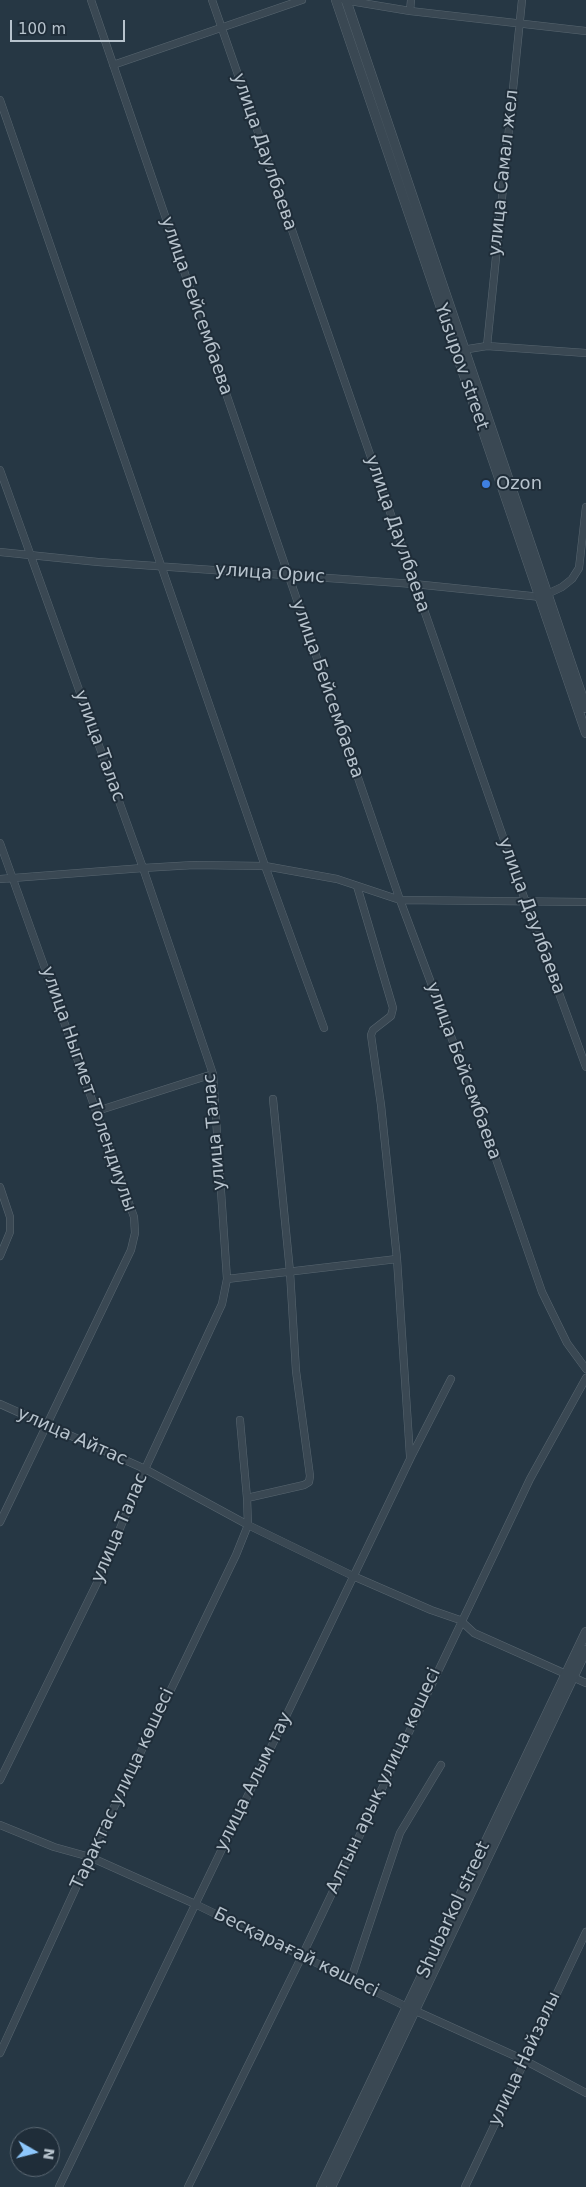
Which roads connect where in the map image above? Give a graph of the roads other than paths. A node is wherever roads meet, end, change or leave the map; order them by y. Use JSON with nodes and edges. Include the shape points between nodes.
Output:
{"nodes":[{"id":1,"x":90,"y":0,"type":"edge"},
{"id":2,"x":212,"y":0,"type":"edge"},
{"id":3,"x":302,"y":0,"type":"edge"},
{"id":4,"x":336,"y":0,"type":"edge"},
{"id":5,"x":345,"y":0,"type":"edge"},
{"id":6,"x":411,"y":0,"type":"edge"},
{"id":7,"x":522,"y":0,"type":"edge"},
{"id":8,"x":410,"y":11,"type":"junction"},
{"id":9,"x":519,"y":24,"type":"junction"},
{"id":10,"x":221,"y":29,"type":"junction"},
{"id":11,"x":586,"y":31,"type":"edge"},
{"id":12,"x":113,"y":65,"type":"junction"},
{"id":13,"x":0,"y":100,"type":"edge"},
{"id":14,"x":487,"y":346,"type":"junction"},
{"id":15,"x":465,"y":350,"type":"junction"},
{"id":16,"x":455,"y":351,"type":"junction"},
{"id":17,"x":586,"y":354,"type":"edge"},
{"id":18,"x":0,"y":470,"type":"edge"},
{"id":19,"x":586,"y":507,"type":"edge"},
{"id":20,"x":0,"y":552,"type":"edge"},
{"id":21,"x":29,"y":555,"type":"junction"},
{"id":22,"x":161,"y":567,"type":"junction"},
{"id":23,"x":288,"y":576,"type":"junction"},
{"id":24,"x":414,"y":584,"type":"junction"},
{"id":25,"x":544,"y":596,"type":"junction"},
{"id":26,"x":580,"y":693,"type":"edge"},
{"id":27,"x":586,"y":708,"type":"edge"},
{"id":28,"x":586,"y":733,"type":"edge"},
{"id":29,"x":1,"y":847,"type":"edge"},
{"id":30,"x":265,"y":866,"type":"junction"},
{"id":31,"x":143,"y":868,"type":"junction"},
{"id":32,"x":14,"y":878,"type":"junction"},
{"id":33,"x":0,"y":879,"type":"edge"},
{"id":34,"x":356,"y":886,"type":"junction"},
{"id":35,"x":400,"y":900,"type":"junction"},
{"id":36,"x":586,"y":902,"type":"edge"},
{"id":37,"x":526,"y":903,"type":"junction"},
{"id":38,"x":324,"y":1028,"type":"dead end"},
{"id":39,"x":586,"y":1067,"type":"edge"},
{"id":40,"x":213,"y":1074,"type":"junction"},
{"id":41,"x":273,"y":1099,"type":"dead end"},
{"id":42,"x":97,"y":1111,"type":"junction"},
{"id":43,"x":0,"y":1187,"type":"edge"},
{"id":44,"x":0,"y":1256,"type":"edge"},
{"id":45,"x":397,"y":1259,"type":"junction"},
{"id":46,"x":290,"y":1272,"type":"junction"},
{"id":47,"x":227,"y":1279,"type":"junction"},
{"id":48,"x":586,"y":1369,"type":"edge"},
{"id":49,"x":586,"y":1378,"type":"edge"},
{"id":50,"x":451,"y":1379,"type":"dead end"},
{"id":51,"x":0,"y":1404,"type":"edge"},
{"id":52,"x":240,"y":1420,"type":"dead end"},
{"id":53,"x":46,"y":1426,"type":"junction"},
{"id":54,"x":410,"y":1457,"type":"junction"},
{"id":55,"x":145,"y":1469,"type":"junction"},
{"id":56,"x":247,"y":1498,"type":"junction"},
{"id":57,"x":0,"y":1522,"type":"edge"},
{"id":58,"x":248,"y":1525,"type":"junction"},
{"id":59,"x":353,"y":1576,"type":"junction"},
{"id":60,"x":460,"y":1620,"type":"junction"},
{"id":61,"x":586,"y":1632,"type":"edge"},
{"id":62,"x":586,"y":1650,"type":"edge"},
{"id":63,"x":570,"y":1675,"type":"junction"},
{"id":64,"x":586,"y":1683,"type":"edge"},
{"id":65,"x":441,"y":1765,"type":"dead end"},
{"id":66,"x":0,"y":1780,"type":"edge"},
{"id":67,"x":0,"y":1824,"type":"edge"},
{"id":68,"x":90,"y":1857,"type":"junction"},
{"id":69,"x":195,"y":1904,"type":"junction"},
{"id":70,"x":586,"y":1932,"type":"edge"},
{"id":71,"x":302,"y":1956,"type":"junction"},
{"id":72,"x":351,"y":1979,"type":"junction"},
{"id":73,"x":411,"y":2009,"type":"junction"},
{"id":74,"x":0,"y":2053,"type":"edge"},
{"id":75,"x":524,"y":2060,"type":"junction"},
{"id":76,"x":586,"y":2093,"type":"edge"},
{"id":77,"x":59,"y":2187,"type":"edge"},
{"id":78,"x":188,"y":2187,"type":"edge"},
{"id":79,"x":321,"y":2187,"type":"edge"},
{"id":80,"x":331,"y":2187,"type":"edge"},
{"id":81,"x":465,"y":2187,"type":"edge"}],
"edges":[{"from":1,"to":12,"type":"street","name":"улица Бейсембаева"},
{"from":2,"to":10,"type":"street","name":"улица Даулбаева"},
{"from":3,"to":10,"type":"street"},
{"from":4,"to":16,"type":"street","name":"Yusupov street"},
{"from":5,"to":8,"type":"street"},
{"from":5,"to":15,"type":"street","name":"Yusupov street"},
{"from":6,"to":8,"type":"street"},
{"from":7,"to":9,"type":"street","name":"улица Самал жел"},
{"from":8,"to":9,"type":"street"},
{"from":9,"to":11,"type":"street"},
{"from":9,"to":14,"type":"street","name":"улица Самал жел"},
{"from":10,"to":12,"type":"street"},
{"from":10,"to":24,"type":"street","name":"улица Даулбаева"},
{"from":12,"to":23,"type":"street","name":"улица Бейсембаева"},
{"from":13,"to":22,"type":"street"},
{"from":14,"to":15,"type":"street"},
{"from":14,"to":17,"type":"street"},
{"from":15,"to":16,"type":"street"},
{"from":15,"to":25,"type":"street","name":"Yusupov street"},
{"from":16,"to":25,"type":"street","name":"Yusupov street"},
{"from":18,"to":21,"type":"street","name":"улица Талас"},
{"from":19,"to":25,"type":"street","via":[[579,568],[572,579]]},
{"from":20,"to":21,"type":"street","name":"улица Орис"},
{"from":21,"to":22,"type":"street","name":"улица Орис"},
{"from":21,"to":31,"type":"street","name":"улица Талас"},
{"from":22,"to":23,"type":"street","name":"улица Орис"},
{"from":22,"to":30,"type":"street"},
{"from":23,"to":24,"type":"street","name":"улица Орис"},
{"from":23,"to":35,"type":"street","name":"улица Бейсембаева"},
{"from":24,"to":25,"type":"street","name":"улица Орис"},
{"from":24,"to":37,"type":"street","name":"улица Даулбаева"},
{"from":25,"to":26,"type":"street","name":"Yusupov street"},
{"from":26,"to":27,"type":"street","name":"Yusupov street"},
{"from":26,"to":28,"type":"street","name":"Yusupov street"},
{"from":29,"to":32,"type":"street","name":"улица Ныгмет Толендиулы"},
{"from":30,"to":31,"type":"street"},
{"from":30,"to":34,"type":"street","via":[[338,879]]},
{"from":30,"to":38,"type":"street"},
{"from":31,"to":32,"type":"street"},
{"from":31,"to":40,"type":"street","name":"улица Талас"},
{"from":32,"to":33,"type":"street"},
{"from":32,"to":42,"type":"street","name":"улица Ныгмет Толендиулы"},
{"from":34,"to":35,"type":"street"},
{"from":34,"to":45,"type":"street","via":[[393,1008],[391,1016],[371,1035]]},
{"from":35,"to":37,"type":"street"},
{"from":35,"to":48,"type":"street","name":"улица Бейсембаева","via":[[486,1130],[542,1292],[567,1344]]},
{"from":36,"to":37,"type":"street"},
{"from":37,"to":39,"type":"street","name":"улица Даулбаева"},
{"from":40,"to":42,"type":"street"},
{"from":40,"to":47,"type":"street","name":"улица Талас"},
{"from":41,"to":46,"type":"street"},
{"from":42,"to":53,"type":"street","name":"улица Ныгмет Толендиулы","via":[[134,1217],[135,1233],[131,1250]]},
{"from":43,"to":44,"type":"street","via":[[10,1217],[10,1232]]},
{"from":45,"to":46,"type":"street"},
{"from":45,"to":54,"type":"street"},
{"from":46,"to":47,"type":"street"},
{"from":46,"to":56,"type":"street","via":[[296,1371],[309,1482]]},
{"from":47,"to":55,"type":"street","name":"улица Талас","via":[[222,1304]]},
{"from":49,"to":60,"type":"street","name":"Алтын арық улица көшесі","via":[[530,1479]]},
{"from":50,"to":54,"type":"street","name":"улица Алым тау"},
{"from":51,"to":53,"type":"street","name":"улица Айтас"},
{"from":52,"to":56,"type":"street"},
{"from":53,"to":55,"type":"street","name":"улица Айтас"},
{"from":53,"to":57,"type":"street","name":"улица Ныгмет Толендиулы"},
{"from":54,"to":59,"type":"street","name":"улица Алым тау"},
{"from":55,"to":58,"type":"street","name":"улица Айтас"},
{"from":55,"to":66,"type":"street","name":"улица Талас","via":[[97,1583]]},
{"from":56,"to":58,"type":"street"},
{"from":58,"to":59,"type":"street","name":"улица Айтас"},
{"from":58,"to":68,"type":"street","name":"Тарақтас улица көшесі"},
{"from":59,"to":60,"type":"street","name":"улица Айтас"},
{"from":59,"to":69,"type":"street","name":"улица Алым тау"},
{"from":60,"to":63,"type":"street","via":[[474,1633]]},
{"from":60,"to":71,"type":"street","name":"Алтын арық улица көшесі"},
{"from":61,"to":63,"type":"street","name":"Shubarkol street"},
{"from":62,"to":63,"type":"street","name":"Shubarkol street"},
{"from":63,"to":64,"type":"street"},
{"from":63,"to":73,"type":"street","name":"Shubarkol street"},
{"from":65,"to":72,"type":"street","via":[[400,1832]]},
{"from":67,"to":68,"type":"street","name":"Бесқарағай көшесі","via":[[54,1847]]},
{"from":68,"to":69,"type":"street","name":"Бесқарағай көшесі"},
{"from":68,"to":74,"type":"street","name":"Тарақтас улица көшесі"},
{"from":69,"to":71,"type":"street","name":"Бесқарағай көшесі"},
{"from":69,"to":77,"type":"street","name":"улица Алым тау"},
{"from":70,"to":75,"type":"street","name":"улица Найзалы"},
{"from":71,"to":72,"type":"street","name":"Бесқарағай көшесі"},
{"from":71,"to":78,"type":"street","name":"Алтын арық улица көшесі"},
{"from":72,"to":73,"type":"street","name":"Бесқарағай көшесі"},
{"from":73,"to":75,"type":"street","name":"Бесқарағай көшесі"},
{"from":73,"to":79,"type":"street","name":"Shubarkol street"},
{"from":73,"to":80,"type":"street","name":"Shubarkol street"},
{"from":75,"to":76,"type":"street","name":"Бесқарағай көшесі"},
{"from":75,"to":81,"type":"street","name":"улица Найзалы"}]}
